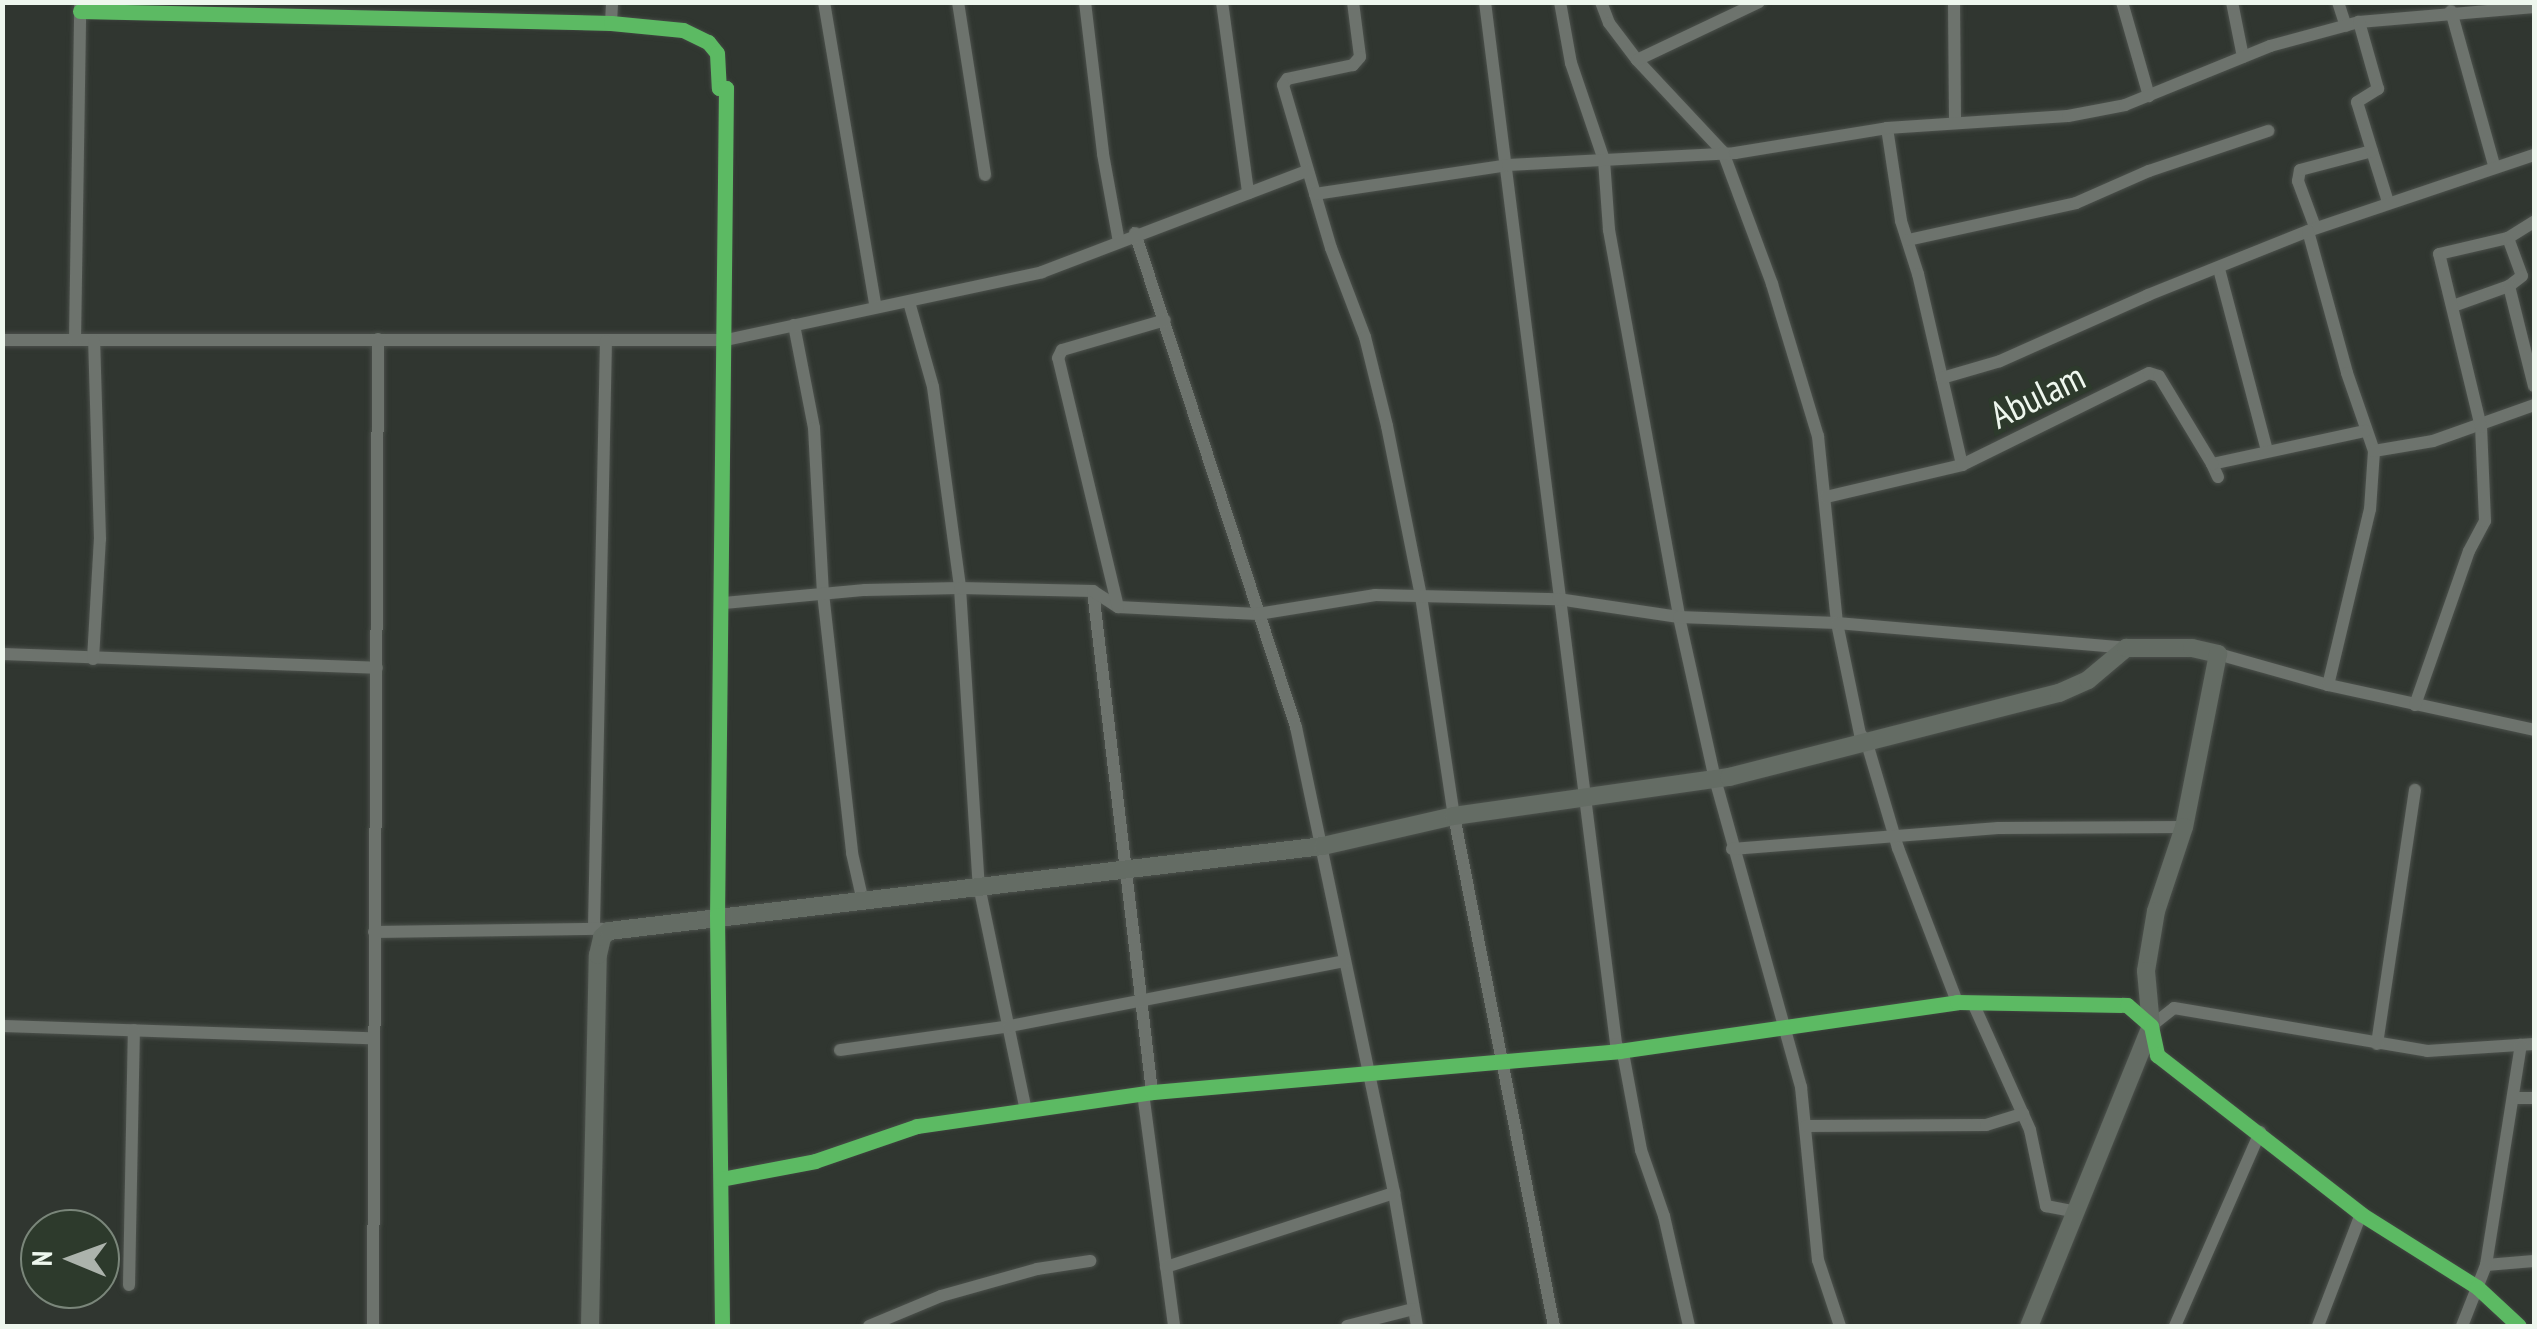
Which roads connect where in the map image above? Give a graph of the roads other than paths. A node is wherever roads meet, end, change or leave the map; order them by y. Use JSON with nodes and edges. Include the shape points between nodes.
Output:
{"nodes":[{"id":1,"x":390,"y":2,"type":"edge"},
{"id":2,"x":612,"y":2,"type":"edge"},
{"id":3,"x":824,"y":2,"type":"edge"},
{"id":4,"x":958,"y":2,"type":"edge"},
{"id":5,"x":1085,"y":2,"type":"edge"},
{"id":6,"x":1222,"y":2,"type":"edge"},
{"id":7,"x":1353,"y":2,"type":"edge"},
{"id":8,"x":1485,"y":2,"type":"edge"},
{"id":9,"x":1560,"y":2,"type":"edge"},
{"id":10,"x":1601,"y":2,"type":"edge"},
{"id":11,"x":1758,"y":2,"type":"edge"},
{"id":12,"x":1954,"y":2,"type":"edge"},
{"id":13,"x":2122,"y":2,"type":"edge"},
{"id":14,"x":2232,"y":2,"type":"edge"},
{"id":15,"x":2338,"y":2,"type":"edge"},
{"id":16,"x":80,"y":7,"type":"edge"},
{"id":17,"x":2534,"y":7,"type":"edge"},
{"id":18,"x":2427,"y":8,"type":"edge"},
{"id":19,"x":2451,"y":11,"type":"junction"},
{"id":20,"x":390,"y":19,"type":"junction"},
{"id":21,"x":612,"y":23,"type":"junction"},
{"id":22,"x":2353,"y":24,"type":"junction"},
{"id":23,"x":2243,"y":57,"type":"junction"},
{"id":24,"x":1636,"y":60,"type":"junction"},
{"id":25,"x":2150,"y":96,"type":"junction"},
{"id":26,"x":1955,"y":120,"type":"junction"},
{"id":27,"x":1887,"y":128,"type":"junction"},
{"id":28,"x":2268,"y":131,"type":"dead end"},
{"id":29,"x":2372,"y":151,"type":"junction"},
{"id":30,"x":1723,"y":152,"type":"junction"},
{"id":31,"x":2534,"y":155,"type":"edge"},
{"id":32,"x":1604,"y":160,"type":"junction"},
{"id":33,"x":1508,"y":165,"type":"junction"},
{"id":34,"x":2494,"y":165,"type":"junction"},
{"id":35,"x":1307,"y":171,"type":"junction"},
{"id":36,"x":985,"y":175,"type":"dead end"},
{"id":37,"x":1248,"y":193,"type":"junction"},
{"id":38,"x":1314,"y":194,"type":"junction"},
{"id":39,"x":2388,"y":202,"type":"junction"},
{"id":40,"x":2534,"y":222,"type":"edge"},
{"id":41,"x":2312,"y":229,"type":"junction"},
{"id":42,"x":1135,"y":234,"type":"junction"},
{"id":43,"x":2508,"y":238,"type":"junction"},
{"id":44,"x":1908,"y":240,"type":"junction"},
{"id":45,"x":1120,"y":242,"type":"junction"},
{"id":46,"x":2219,"y":269,"type":"junction"},
{"id":47,"x":2528,"y":274,"type":"edge"},
{"id":48,"x":2509,"y":286,"type":"junction"},
{"id":49,"x":909,"y":302,"type":"junction"},
{"id":50,"x":875,"y":305,"type":"junction"},
{"id":51,"x":2453,"y":306,"type":"junction"},
{"id":52,"x":1165,"y":320,"type":"junction"},
{"id":53,"x":794,"y":324,"type":"junction"},
{"id":54,"x":378,"y":339,"type":"junction"},
{"id":55,"x":2,"y":340,"type":"edge"},
{"id":56,"x":75,"y":340,"type":"junction"},
{"id":57,"x":94,"y":340,"type":"junction"},
{"id":58,"x":726,"y":340,"type":"junction"},
{"id":59,"x":606,"y":341,"type":"junction"},
{"id":60,"x":1942,"y":378,"type":"junction"},
{"id":61,"x":2534,"y":386,"type":"edge"},
{"id":62,"x":2534,"y":404,"type":"edge"},
{"id":63,"x":2481,"y":427,"type":"junction"},
{"id":64,"x":2365,"y":431,"type":"junction"},
{"id":65,"x":2267,"y":451,"type":"junction"},
{"id":66,"x":2374,"y":451,"type":"junction"},
{"id":67,"x":1962,"y":465,"type":"junction"},
{"id":68,"x":1826,"y":497,"type":"junction"},
{"id":69,"x":960,"y":588,"type":"junction"},
{"id":70,"x":1093,"y":591,"type":"junction"},
{"id":71,"x":822,"y":593,"type":"junction"},
{"id":72,"x":1421,"y":596,"type":"junction"},
{"id":73,"x":1558,"y":599,"type":"junction"},
{"id":74,"x":724,"y":604,"type":"junction"},
{"id":75,"x":1118,"y":607,"type":"junction"},
{"id":76,"x":1258,"y":614,"type":"junction"},
{"id":77,"x":1680,"y":617,"type":"junction"},
{"id":78,"x":1838,"y":623,"type":"junction"},
{"id":79,"x":2126,"y":648,"type":"junction"},
{"id":80,"x":2,"y":654,"type":"edge"},
{"id":81,"x":2218,"y":654,"type":"junction"},
{"id":82,"x":93,"y":659,"type":"junction"},
{"id":83,"x":378,"y":668,"type":"junction"},
{"id":84,"x":2328,"y":686,"type":"junction"},
{"id":85,"x":2416,"y":705,"type":"junction"},
{"id":86,"x":2534,"y":730,"type":"edge"},
{"id":87,"x":1866,"y":740,"type":"junction"},
{"id":88,"x":1716,"y":779,"type":"junction"},
{"id":89,"x":2416,"y":790,"type":"dead end"},
{"id":90,"x":1583,"y":800,"type":"junction"},
{"id":91,"x":1454,"y":816,"type":"junction"},
{"id":92,"x":2184,"y":827,"type":"junction"},
{"id":93,"x":1895,"y":839,"type":"junction"},
{"id":94,"x":1323,"y":846,"type":"junction"},
{"id":95,"x":1732,"y":849,"type":"junction"},
{"id":96,"x":1124,"y":866,"type":"junction"},
{"id":97,"x":979,"y":886,"type":"junction"},
{"id":98,"x":863,"y":902,"type":"junction"},
{"id":99,"x":717,"y":915,"type":"junction"},
{"id":100,"x":602,"y":929,"type":"junction"},
{"id":101,"x":374,"y":932,"type":"junction"},
{"id":102,"x":1346,"y":961,"type":"junction"},
{"id":103,"x":1141,"y":998,"type":"junction"},
{"id":104,"x":1956,"y":1002,"type":"junction"},
{"id":105,"x":1973,"y":1004,"type":"junction"},
{"id":106,"x":2,"y":1026,"type":"edge"},
{"id":107,"x":1010,"y":1026,"type":"junction"},
{"id":108,"x":2151,"y":1026,"type":"junction"},
{"id":109,"x":1783,"y":1028,"type":"junction"},
{"id":110,"x":134,"y":1030,"type":"junction"},
{"id":111,"x":372,"y":1038,"type":"junction"},
{"id":112,"x":2377,"y":1044,"type":"junction"},
{"id":113,"x":2528,"y":1045,"type":"edge"},
{"id":114,"x":840,"y":1050,"type":"dead end"},
{"id":115,"x":1619,"y":1051,"type":"junction"},
{"id":116,"x":1503,"y":1058,"type":"junction"},
{"id":117,"x":1369,"y":1071,"type":"junction"},
{"id":118,"x":1148,"y":1092,"type":"junction"},
{"id":119,"x":2515,"y":1098,"type":"junction"},
{"id":120,"x":2534,"y":1098,"type":"edge"},
{"id":121,"x":1026,"y":1110,"type":"junction"},
{"id":122,"x":2022,"y":1114,"type":"junction"},
{"id":123,"x":1806,"y":1126,"type":"junction"},
{"id":124,"x":2260,"y":1132,"type":"junction"},
{"id":125,"x":721,"y":1179,"type":"junction"},
{"id":126,"x":1394,"y":1193,"type":"junction"},
{"id":127,"x":2076,"y":1212,"type":"junction"},
{"id":128,"x":2361,"y":1214,"type":"junction"},
{"id":129,"x":1090,"y":1261,"type":"dead end"},
{"id":130,"x":2534,"y":1261,"type":"edge"},
{"id":131,"x":2486,"y":1265,"type":"junction"},
{"id":132,"x":1166,"y":1267,"type":"junction"},
{"id":133,"x":129,"y":1285,"type":"dead end"},
{"id":134,"x":2477,"y":1287,"type":"junction"},
{"id":135,"x":1413,"y":1309,"type":"junction"},
{"id":136,"x":373,"y":1326,"type":"edge"},
{"id":137,"x":590,"y":1326,"type":"edge"},
{"id":138,"x":722,"y":1326,"type":"edge"},
{"id":139,"x":869,"y":1326,"type":"edge"},
{"id":140,"x":1174,"y":1326,"type":"edge"},
{"id":141,"x":1347,"y":1326,"type":"edge"},
{"id":142,"x":1417,"y":1326,"type":"edge"},
{"id":143,"x":1554,"y":1326,"type":"edge"},
{"id":144,"x":1690,"y":1326,"type":"edge"},
{"id":145,"x":1840,"y":1326,"type":"edge"},
{"id":146,"x":2029,"y":1326,"type":"edge"},
{"id":147,"x":2174,"y":1326,"type":"edge"},
{"id":148,"x":2318,"y":1326,"type":"edge"},
{"id":149,"x":2462,"y":1326,"type":"edge"},
{"id":150,"x":2520,"y":1326,"type":"edge"}],
"edges":[{"from":1,"to":20,"type":"street"},
{"from":2,"to":21,"type":"street"},
{"from":3,"to":50,"type":"street"},
{"from":4,"to":36,"type":"street"},
{"from":5,"to":45,"type":"street"},
{"from":6,"to":37,"type":"street"},
{"from":7,"to":35,"type":"street","via":[[1360,56],[1353,66],[1283,85]]},
{"from":8,"to":33,"type":"street"},
{"from":9,"to":32,"type":"street","via":[[1571,63]]},
{"from":10,"to":24,"type":"street"},
{"from":11,"to":24,"type":"street"},
{"from":12,"to":26,"type":"street"},
{"from":13,"to":25,"type":"street"},
{"from":14,"to":23,"type":"street"},
{"from":15,"to":22,"type":"street"},
{"from":16,"to":20,"type":"street"},
{"from":16,"to":56,"type":"street"},
{"from":17,"to":19,"type":"street"},
{"from":18,"to":19,"type":"street"},
{"from":18,"to":22,"type":"street"},
{"from":19,"to":34,"type":"street"},
{"from":20,"to":21,"type":"street"},
{"from":21,"to":58,"type":"street","via":[[683,30],[717,53],[719,88],[726,88]]},
{"from":22,"to":23,"type":"street"},
{"from":22,"to":29,"type":"street","via":[[2378,89],[2357,102]]},
{"from":23,"to":25,"type":"street"},
{"from":24,"to":30,"type":"street"},
{"from":25,"to":26,"type":"street","via":[[2068,116]]},
{"from":26,"to":27,"type":"street"},
{"from":27,"to":30,"type":"street"},
{"from":27,"to":44,"type":"street"},
{"from":28,"to":44,"type":"street","via":[[2076,203]]},
{"from":29,"to":39,"type":"street"},
{"from":29,"to":41,"type":"street","via":[[2300,170]]},
{"from":30,"to":32,"type":"street"},
{"from":30,"to":68,"type":"street","via":[[1801,370]]},
{"from":31,"to":34,"type":"street"},
{"from":32,"to":33,"type":"street"},
{"from":32,"to":77,"type":"street","via":[[1609,230]]},
{"from":33,"to":38,"type":"street"},
{"from":33,"to":73,"type":"street"},
{"from":34,"to":39,"type":"street","via":[[2451,186]]},
{"from":35,"to":37,"type":"street"},
{"from":35,"to":38,"type":"street"},
{"from":37,"to":42,"type":"street"},
{"from":38,"to":72,"type":"street","via":[[1365,337]]},
{"from":39,"to":41,"type":"street"},
{"from":40,"to":43,"type":"street"},
{"from":41,"to":46,"type":"street"},
{"from":41,"to":64,"type":"street"},
{"from":42,"to":45,"type":"street"},
{"from":42,"to":52,"type":"street"},
{"from":43,"to":47,"type":"street"},
{"from":43,"to":51,"type":"street","via":[[2440,254]]},
{"from":44,"to":60,"type":"street"},
{"from":45,"to":49,"type":"street","via":[[1042,272]]},
{"from":46,"to":60,"type":"street","via":[[2000,361]]},
{"from":46,"to":65,"type":"street"},
{"from":47,"to":48,"type":"street"},
{"from":48,"to":51,"type":"street"},
{"from":48,"to":61,"type":"street"},
{"from":49,"to":50,"type":"street"},
{"from":49,"to":69,"type":"street","via":[[932,387]]},
{"from":50,"to":53,"type":"street"},
{"from":51,"to":63,"type":"street"},
{"from":52,"to":75,"type":"street","via":[[1062,350],[1058,358]]},
{"from":52,"to":76,"type":"street"},
{"from":53,"to":58,"type":"street"},
{"from":53,"to":71,"type":"street","via":[[814,428]]},
{"from":54,"to":57,"type":"street"},
{"from":54,"to":59,"type":"street"},
{"from":54,"to":83,"type":"street"},
{"from":55,"to":56,"type":"street"},
{"from":56,"to":57,"type":"street"},
{"from":57,"to":82,"type":"street","via":[[100,540]]},
{"from":58,"to":59,"type":"street"},
{"from":58,"to":74,"type":"street"},
{"from":59,"to":100,"type":"street"},
{"from":60,"to":67,"type":"street"},
{"from":62,"to":63,"type":"street"},
{"from":63,"to":66,"type":"street"},
{"from":63,"to":85,"type":"street","via":[[2486,521],[2468,551]]},
{"from":64,"to":65,"type":"street"},
{"from":64,"to":66,"type":"street"},
{"from":65,"to":67,"type":"street","name":"Abulam","via":[[2215,470],[2159,376],[2149,374]]},
{"from":66,"to":84,"type":"street","via":[[2370,509]]},
{"from":67,"to":68,"type":"street","name":"Abulam"},
{"from":68,"to":78,"type":"street"},
{"from":69,"to":70,"type":"street"},
{"from":69,"to":71,"type":"street"},
{"from":69,"to":97,"type":"street"},
{"from":70,"to":75,"type":"street"},
{"from":70,"to":96,"type":"street"},
{"from":71,"to":74,"type":"street"},
{"from":71,"to":98,"type":"street"},
{"from":72,"to":73,"type":"street"},
{"from":72,"to":76,"type":"street"},
{"from":72,"to":91,"type":"street"},
{"from":73,"to":77,"type":"street"},
{"from":73,"to":90,"type":"street"},
{"from":74,"to":99,"type":"street"},
{"from":75,"to":76,"type":"street"},
{"from":76,"to":94,"type":"street","via":[[1296,726]]},
{"from":77,"to":78,"type":"street"},
{"from":77,"to":88,"type":"street"},
{"from":78,"to":79,"type":"street"},
{"from":78,"to":87,"type":"street"},
{"from":79,"to":81,"type":"street"},
{"from":79,"to":87,"type":"street","via":[[2060,694]]},
{"from":80,"to":82,"type":"street"},
{"from":81,"to":84,"type":"street"},
{"from":81,"to":92,"type":"street"},
{"from":82,"to":83,"type":"street"},
{"from":83,"to":101,"type":"street"},
{"from":84,"to":85,"type":"street"},
{"from":85,"to":86,"type":"street"},
{"from":87,"to":88,"type":"street"},
{"from":87,"to":93,"type":"street"},
{"from":88,"to":90,"type":"street"},
{"from":88,"to":95,"type":"street"},
{"from":89,"to":112,"type":"street"},
{"from":90,"to":91,"type":"street"},
{"from":90,"to":115,"type":"street"},
{"from":91,"to":94,"type":"street"},
{"from":91,"to":116,"type":"street"},
{"from":92,"to":93,"type":"street","via":[[1998,828]]},
{"from":92,"to":108,"type":"street","via":[[2156,911],[2146,970]]},
{"from":93,"to":95,"type":"street"},
{"from":93,"to":104,"type":"street"},
{"from":94,"to":96,"type":"street"},
{"from":94,"to":102,"type":"street"},
{"from":95,"to":109,"type":"street"},
{"from":96,"to":97,"type":"street"},
{"from":96,"to":103,"type":"street"},
{"from":97,"to":98,"type":"street"},
{"from":97,"to":107,"type":"street"},
{"from":98,"to":99,"type":"street"},
{"from":99,"to":100,"type":"street"},
{"from":99,"to":125,"type":"street"},
{"from":100,"to":101,"type":"street"},
{"from":100,"to":137,"type":"street"},
{"from":101,"to":111,"type":"street"},
{"from":102,"to":103,"type":"street"},
{"from":102,"to":117,"type":"street"},
{"from":103,"to":107,"type":"street"},
{"from":103,"to":118,"type":"street"},
{"from":104,"to":105,"type":"street"},
{"from":104,"to":109,"type":"street"},
{"from":105,"to":108,"type":"street","via":[[2127,1005]]},
{"from":105,"to":122,"type":"street"},
{"from":106,"to":110,"type":"street"},
{"from":107,"to":114,"type":"street"},
{"from":107,"to":121,"type":"street"},
{"from":108,"to":112,"type":"street","via":[[2174,1008]]},
{"from":108,"to":124,"type":"street","via":[[2157,1055]]},
{"from":108,"to":127,"type":"street"},
{"from":109,"to":115,"type":"street"},
{"from":109,"to":123,"type":"street"},
{"from":110,"to":111,"type":"street"},
{"from":110,"to":133,"type":"street"},
{"from":111,"to":136,"type":"street"},
{"from":112,"to":113,"type":"street","via":[[2427,1051]]},
{"from":113,"to":119,"type":"street"},
{"from":115,"to":116,"type":"street"},
{"from":115,"to":144,"type":"street"},
{"from":116,"to":117,"type":"street"},
{"from":116,"to":143,"type":"street"},
{"from":117,"to":118,"type":"street"},
{"from":117,"to":126,"type":"street"},
{"from":118,"to":121,"type":"street"},
{"from":118,"to":132,"type":"street"},
{"from":119,"to":120,"type":"street"},
{"from":119,"to":131,"type":"street"},
{"from":121,"to":125,"type":"street","via":[[916,1126],[814,1161]]},
{"from":122,"to":123,"type":"street","via":[[1986,1125]]},
{"from":122,"to":127,"type":"street","via":[[2046,1206]]},
{"from":123,"to":145,"type":"street","via":[[1818,1260]]},
{"from":124,"to":128,"type":"street"},
{"from":124,"to":147,"type":"street"},
{"from":125,"to":138,"type":"street"},
{"from":126,"to":132,"type":"street"},
{"from":126,"to":135,"type":"street"},
{"from":127,"to":146,"type":"street"},
{"from":128,"to":134,"type":"street"},
{"from":128,"to":148,"type":"street"},
{"from":129,"to":139,"type":"street","via":[[941,1296]]},
{"from":130,"to":131,"type":"street"},
{"from":131,"to":134,"type":"street"},
{"from":132,"to":140,"type":"street"},
{"from":134,"to":149,"type":"street"},
{"from":134,"to":150,"type":"street"},
{"from":135,"to":141,"type":"street"},
{"from":135,"to":142,"type":"street"}]}
